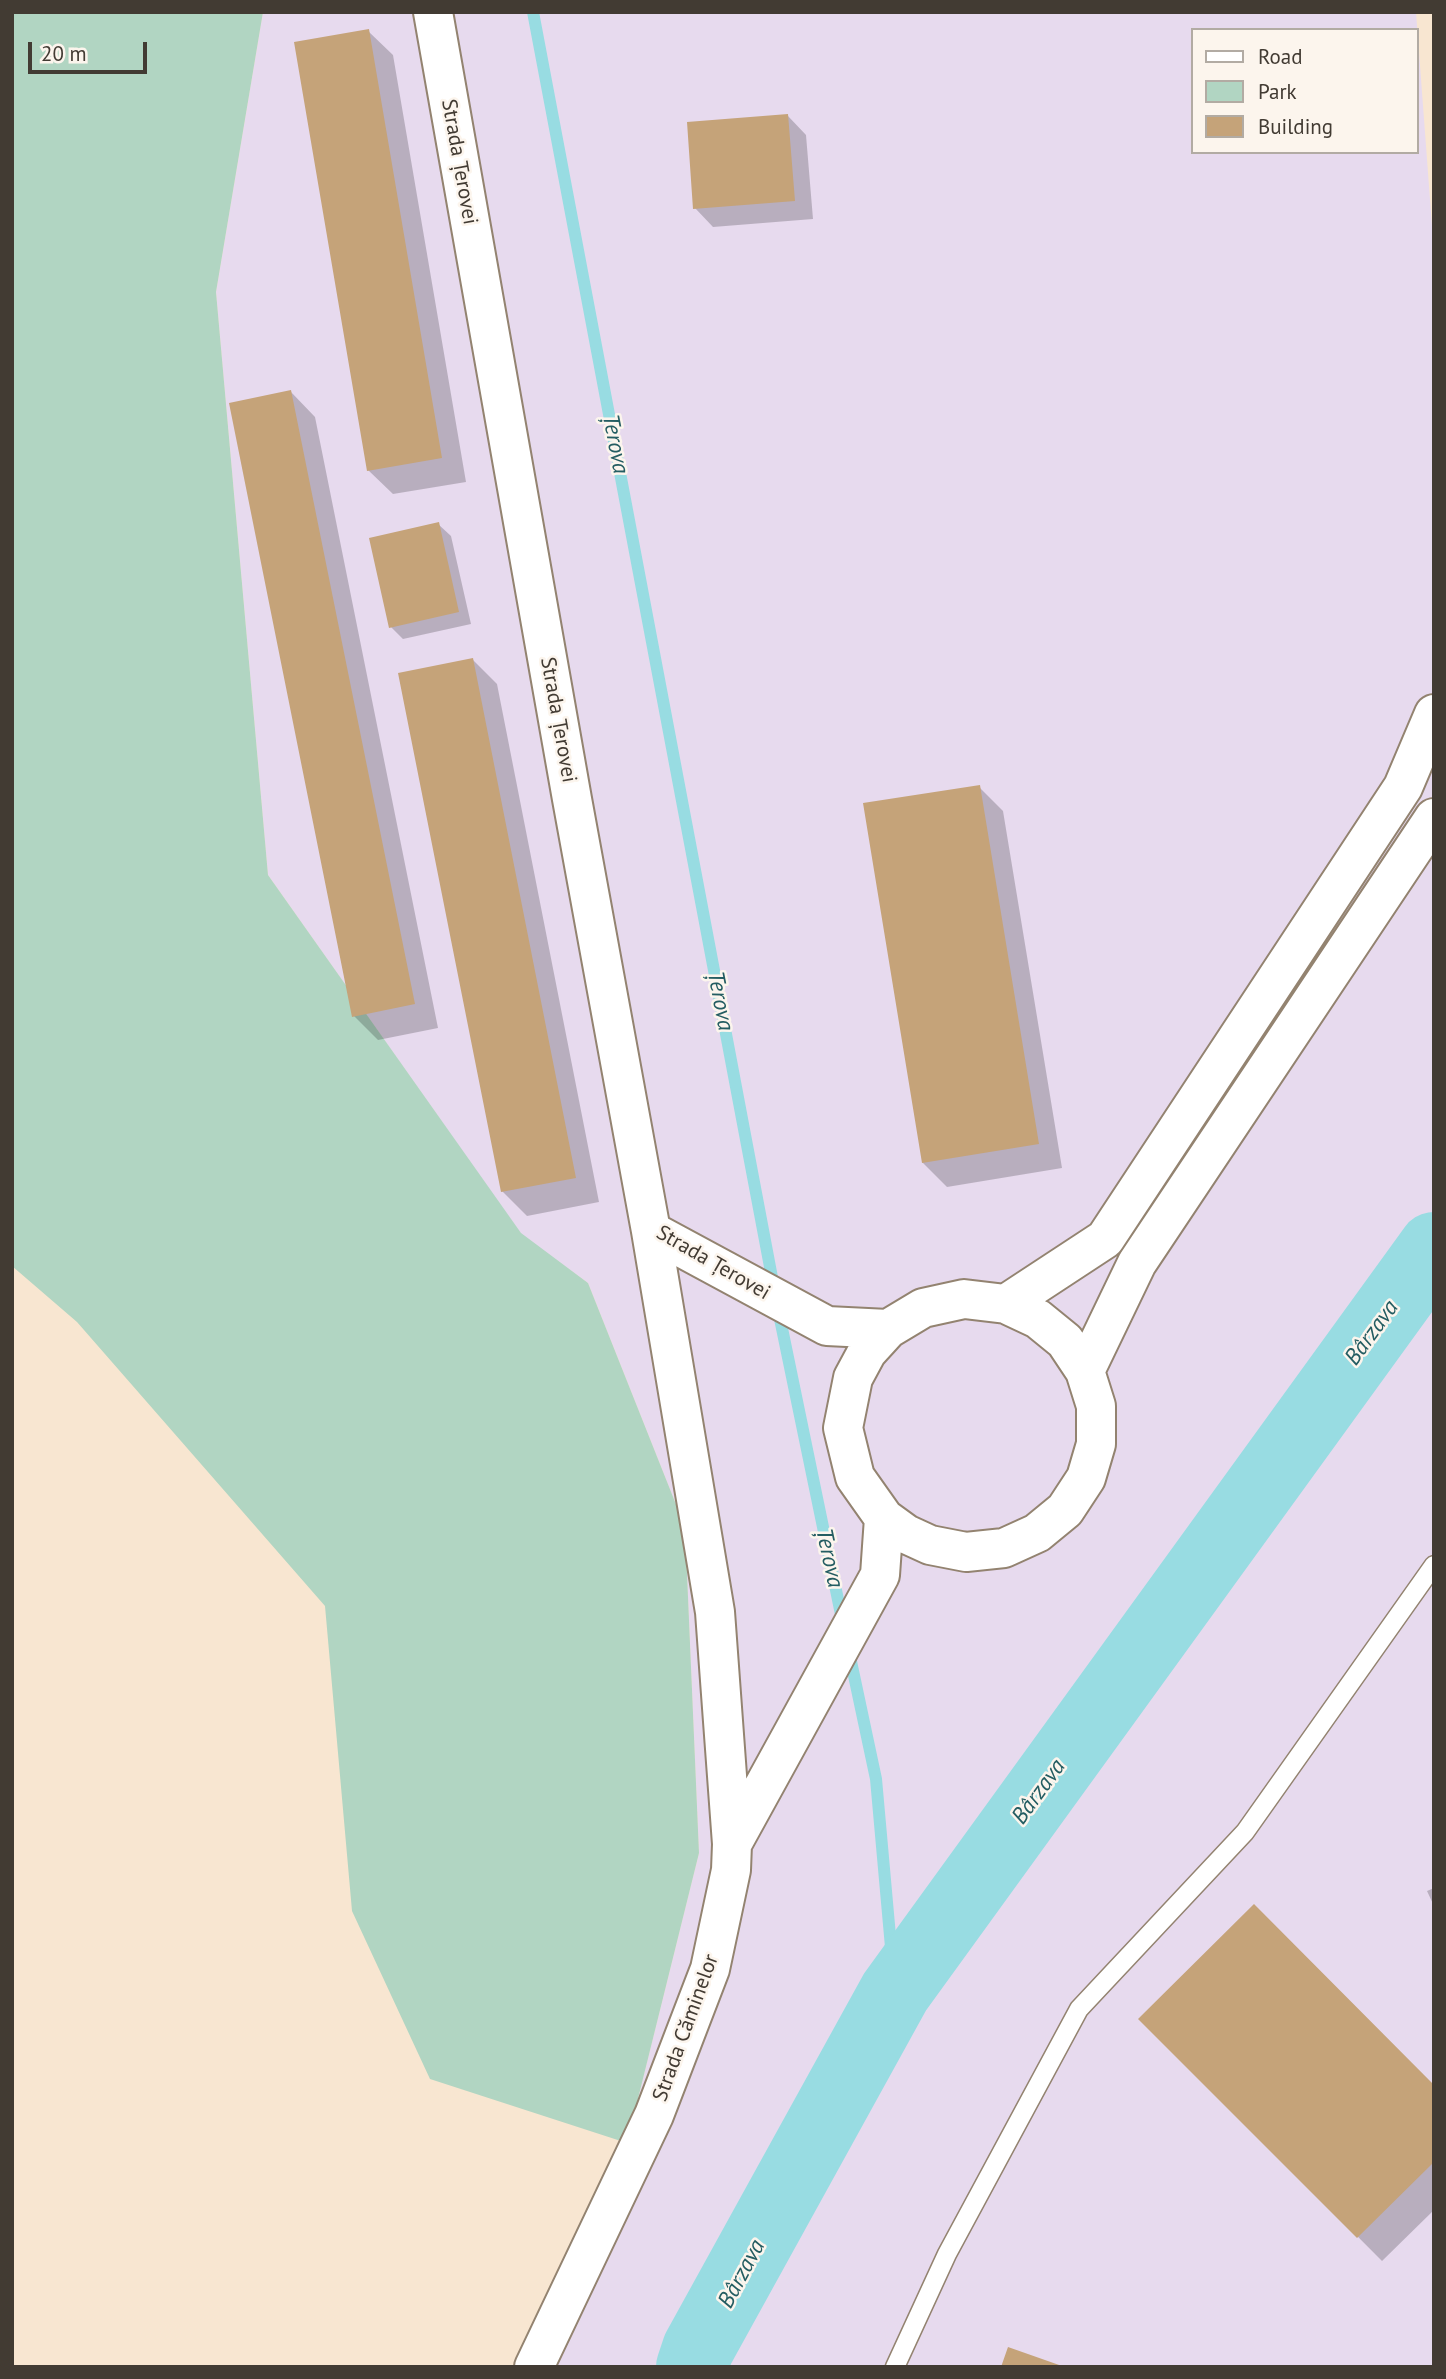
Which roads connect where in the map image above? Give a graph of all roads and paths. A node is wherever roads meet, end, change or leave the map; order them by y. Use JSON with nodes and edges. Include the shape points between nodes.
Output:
{"nodes":[{"id":1,"x":433,"y":12,"type":"edge"},
{"id":2,"x":1434,"y":714,"type":"edge"},
{"id":3,"x":1434,"y":818,"type":"edge"},
{"id":4,"x":651,"y":1231,"type":"junction"},
{"id":5,"x":1006,"y":1304,"type":"junction"},
{"id":6,"x":820,"y":1322,"type":"junction"},
{"id":7,"x":888,"y":1329,"type":"junction"},
{"id":8,"x":1085,"y":1371,"type":"junction"},
{"id":9,"x":853,"y":1378,"type":"junction"},
{"id":10,"x":884,"y":1518,"type":"junction"},
{"id":11,"x":930,"y":1545,"type":"junction"},
{"id":12,"x":1434,"y":1565,"type":"edge"},
{"id":13,"x":875,"y":1585,"type":"junction"},
{"id":14,"x":732,"y":1844,"type":"junction"},
{"id":15,"x":534,"y":2367,"type":"edge"},
{"id":16,"x":895,"y":2367,"type":"edge"}],
"edges":[{"from":1,"to":4,"type":"street","name":"Strada Țerovei"},
{"from":2,"to":5,"type":"street","via":[[1403,787],[1105,1239]]},
{"from":3,"to":8,"type":"street","via":[[1137,1263]]},
{"from":4,"to":6,"type":"street","name":"Strada Țerovei"},
{"from":4,"to":14,"type":"street","via":[[715,1612]]},
{"from":5,"to":7,"type":"street","via":[[964,1299],[923,1308]]},
{"from":5,"to":8,"type":"street","via":[[1038,1319],[1065,1341]]},
{"from":6,"to":7,"type":"street","name":"Strada Țerovei"},
{"from":6,"to":9,"type":"street"},
{"from":7,"to":9,"type":"street","via":[[867,1352]]},
{"from":8,"to":11,"type":"street","via":[[1096,1406],[1096,1444],[1086,1479],[1065,1510],[1037,1533],[1003,1548],[967,1552]]},
{"from":9,"to":10,"type":"street","via":[[844,1428],[855,1477]]},
{"from":10,"to":11,"type":"street"},
{"from":10,"to":13,"type":"street","name":"Strada Căminelor"},
{"from":11,"to":13,"type":"street","name":"Strada Căminelor"},
{"from":12,"to":16,"type":"lane","via":[[1245,1832],[1079,2009],[947,2254]]},
{"from":13,"to":14,"type":"street","name":"Strada Căminelor"},
{"from":14,"to":15,"type":"street","name":"Strada Căminelor","via":[[732,1870],[710,1969],[654,2115]]}]}
